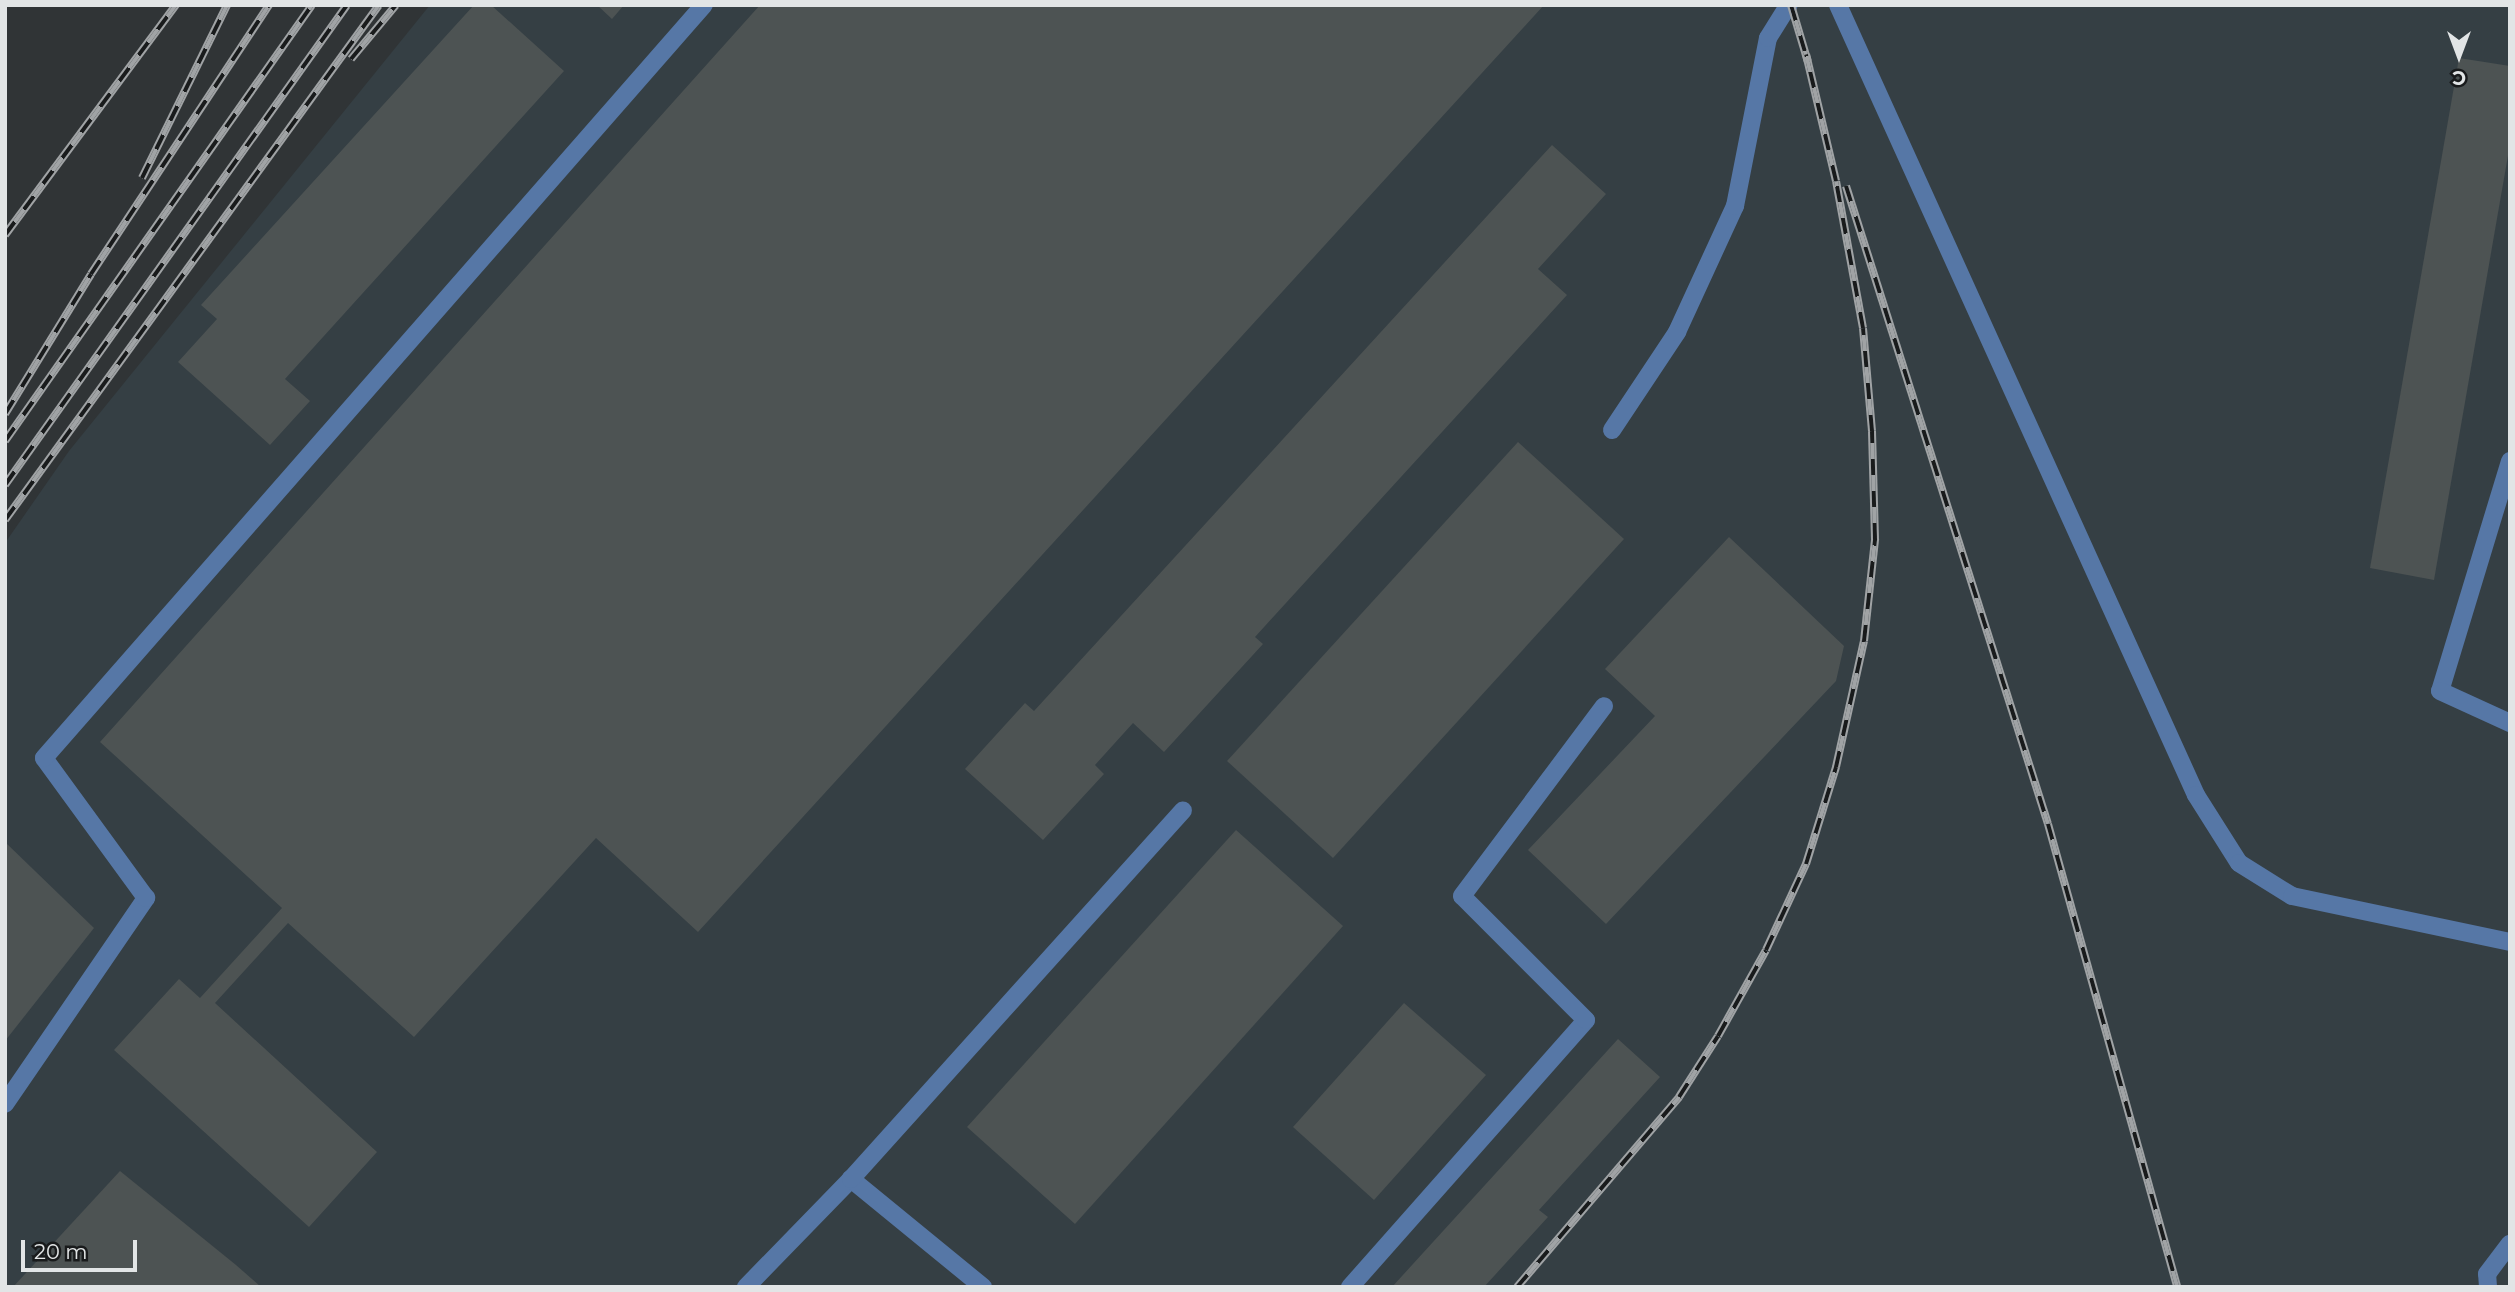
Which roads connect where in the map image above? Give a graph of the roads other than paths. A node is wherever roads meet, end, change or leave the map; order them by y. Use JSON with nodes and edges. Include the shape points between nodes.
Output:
{"nodes":[{"id":1,"x":704,"y":5,"type":"edge"},
{"id":2,"x":1789,"y":5,"type":"edge"},
{"id":3,"x":1838,"y":5,"type":"edge"},
{"id":4,"x":1612,"y":430,"type":"dead end"},
{"id":5,"x":2510,"y":461,"type":"edge"},
{"id":6,"x":1604,"y":706,"type":"dead end"},
{"id":7,"x":2510,"y":723,"type":"edge"},
{"id":8,"x":1183,"y":810,"type":"dead end"},
{"id":9,"x":2510,"y":942,"type":"edge"},
{"id":10,"x":5,"y":1104,"type":"edge"},
{"id":11,"x":851,"y":1179,"type":"junction"},
{"id":12,"x":2510,"y":1244,"type":"edge"},
{"id":13,"x":746,"y":1287,"type":"edge"},
{"id":14,"x":983,"y":1287,"type":"edge"},
{"id":15,"x":1350,"y":1287,"type":"edge"},
{"id":16,"x":2488,"y":1287,"type":"edge"}],
"edges":[{"from":1,"to":10,"type":"lane","via":[[44,758],[146,898]]},
{"from":2,"to":4,"type":"lane","via":[[1768,38],[1735,206],[1677,332]]},
{"from":3,"to":9,"type":"lane","via":[[2196,795],[2239,863],[2292,896]]},
{"from":5,"to":7,"type":"lane","via":[[2440,691]]},
{"from":6,"to":15,"type":"lane","via":[[1462,896],[1587,1020]]},
{"from":8,"to":11,"type":"lane"},
{"from":11,"to":13,"type":"lane"},
{"from":11,"to":14,"type":"lane"},
{"from":12,"to":16,"type":"lane","via":[[2487,1274]]}]}
